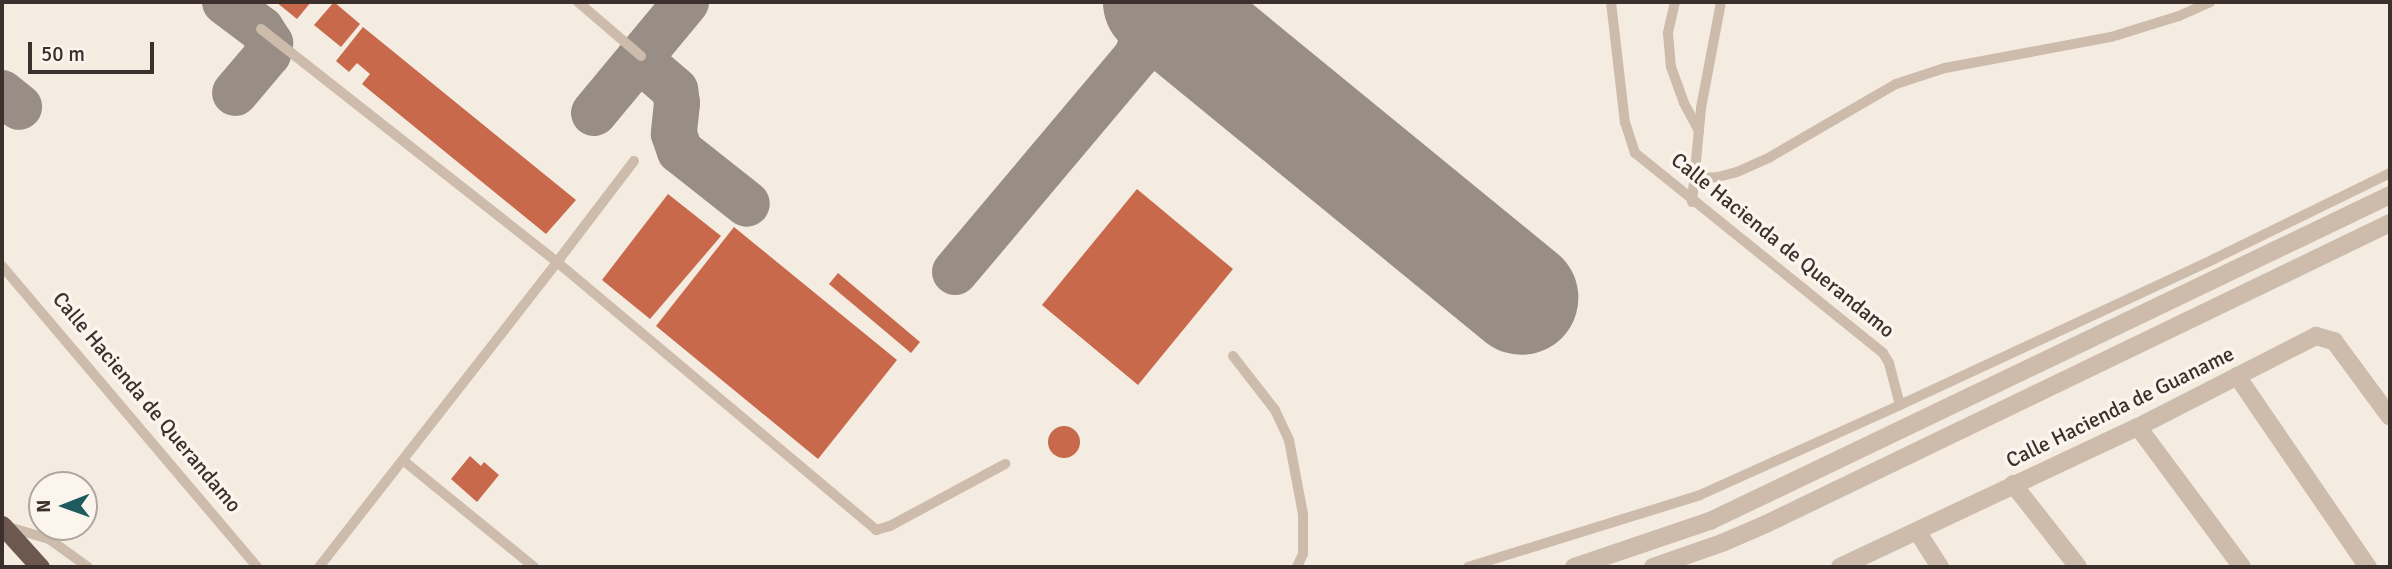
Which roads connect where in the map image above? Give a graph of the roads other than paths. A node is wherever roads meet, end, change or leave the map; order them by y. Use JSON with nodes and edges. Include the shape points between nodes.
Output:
{"nodes":[{"id":1,"x":578,"y":2,"type":"edge"},
{"id":2,"x":1611,"y":2,"type":"edge"},
{"id":3,"x":1675,"y":2,"type":"edge"},
{"id":4,"x":1721,"y":2,"type":"edge"},
{"id":5,"x":2210,"y":2,"type":"edge"},
{"id":6,"x":261,"y":29,"type":"dead end"},
{"id":7,"x":641,"y":56,"type":"dead end"},
{"id":8,"x":1699,"y":131,"type":"junction"},
{"id":9,"x":634,"y":162,"type":"dead end"},
{"id":10,"x":2390,"y":173,"type":"edge"},
{"id":11,"x":1694,"y":177,"type":"junction"},
{"id":12,"x":2390,"y":197,"type":"edge"},
{"id":13,"x":1692,"y":202,"type":"junction"},
{"id":14,"x":2370,"y":206,"type":"junction"},
{"id":15,"x":2388,"y":228,"type":"edge"},
{"id":16,"x":557,"y":262,"type":"junction"},
{"id":17,"x":2,"y":266,"type":"edge"},
{"id":18,"x":1233,"y":356,"type":"dead end"},
{"id":19,"x":2237,"y":376,"type":"junction"},
{"id":20,"x":1900,"y":405,"type":"junction"},
{"id":21,"x":2390,"y":417,"type":"edge"},
{"id":22,"x":2138,"y":428,"type":"junction"},
{"id":23,"x":404,"y":461,"type":"junction"},
{"id":24,"x":1005,"y":464,"type":"dead end"},
{"id":25,"x":2013,"y":484,"type":"junction"},
{"id":26,"x":2,"y":525,"type":"edge"},
{"id":27,"x":1917,"y":531,"type":"junction"},
{"id":28,"x":40,"y":567,"type":"edge"},
{"id":29,"x":88,"y":567,"type":"edge"},
{"id":30,"x":257,"y":567,"type":"edge"},
{"id":31,"x":319,"y":567,"type":"edge"},
{"id":32,"x":534,"y":567,"type":"edge"},
{"id":33,"x":1297,"y":567,"type":"edge"},
{"id":34,"x":1468,"y":567,"type":"edge"},
{"id":35,"x":1574,"y":567,"type":"edge"},
{"id":36,"x":1653,"y":567,"type":"edge"},
{"id":37,"x":1840,"y":567,"type":"edge"},
{"id":38,"x":1940,"y":567,"type":"edge"},
{"id":39,"x":2078,"y":567,"type":"edge"},
{"id":40,"x":2242,"y":567,"type":"edge"},
{"id":41,"x":2368,"y":567,"type":"edge"}],
"edges":[{"from":1,"to":7,"type":"lane"},
{"from":2,"to":13,"type":"lane","name":"Calle Hacienda de Querandamo","via":[[1628,139],[1635,153]]},
{"from":3,"to":8,"type":"lane","via":[[1668,33],[1671,67]]},
{"from":4,"to":8,"type":"lane"},
{"from":5,"to":11,"type":"lane","via":[[2111,37],[1945,68],[1896,84],[1737,172]]},
{"from":6,"to":16,"type":"lane"},
{"from":8,"to":11,"type":"lane"},
{"from":9,"to":16,"type":"lane"},
{"from":10,"to":20,"type":"lane"},
{"from":11,"to":13,"type":"lane"},
{"from":12,"to":14,"type":"street"},
{"from":13,"to":20,"type":"lane","name":"Calle Hacienda de Querandamo","via":[[1883,353]]},
{"from":14,"to":15,"type":"street"},
{"from":14,"to":35,"type":"street","via":[[1710,522]]},
{"from":15,"to":36,"type":"street","via":[[1766,523]]},
{"from":16,"to":23,"type":"lane"},
{"from":16,"to":24,"type":"lane","via":[[876,530]]},
{"from":17,"to":30,"type":"lane","name":"Calle Hacienda de Querandamo"},
{"from":18,"to":33,"type":"lane","via":[[1257,384],[1289,440],[1303,514],[1303,554]]},
{"from":19,"to":21,"type":"street","name":"Calle Hacienda de Guaname","via":[[2308,339],[2326,337],[2334,341]]},
{"from":19,"to":22,"type":"street","name":"Calle Hacienda de Guaname"},
{"from":19,"to":41,"type":"street"},
{"from":20,"to":34,"type":"lane","via":[[1700,495]]},
{"from":22,"to":25,"type":"street","name":"Calle Hacienda de Guaname"},
{"from":22,"to":40,"type":"street"},
{"from":23,"to":31,"type":"lane"},
{"from":23,"to":32,"type":"lane"},
{"from":25,"to":27,"type":"street","name":"Calle Hacienda de Guaname"},
{"from":25,"to":39,"type":"street"},
{"from":26,"to":28,"type":"highway"},
{"from":26,"to":29,"type":"lane","via":[[49,539]]},
{"from":27,"to":37,"type":"street","name":"Calle Hacienda de Guaname"},
{"from":27,"to":38,"type":"street"}]}
